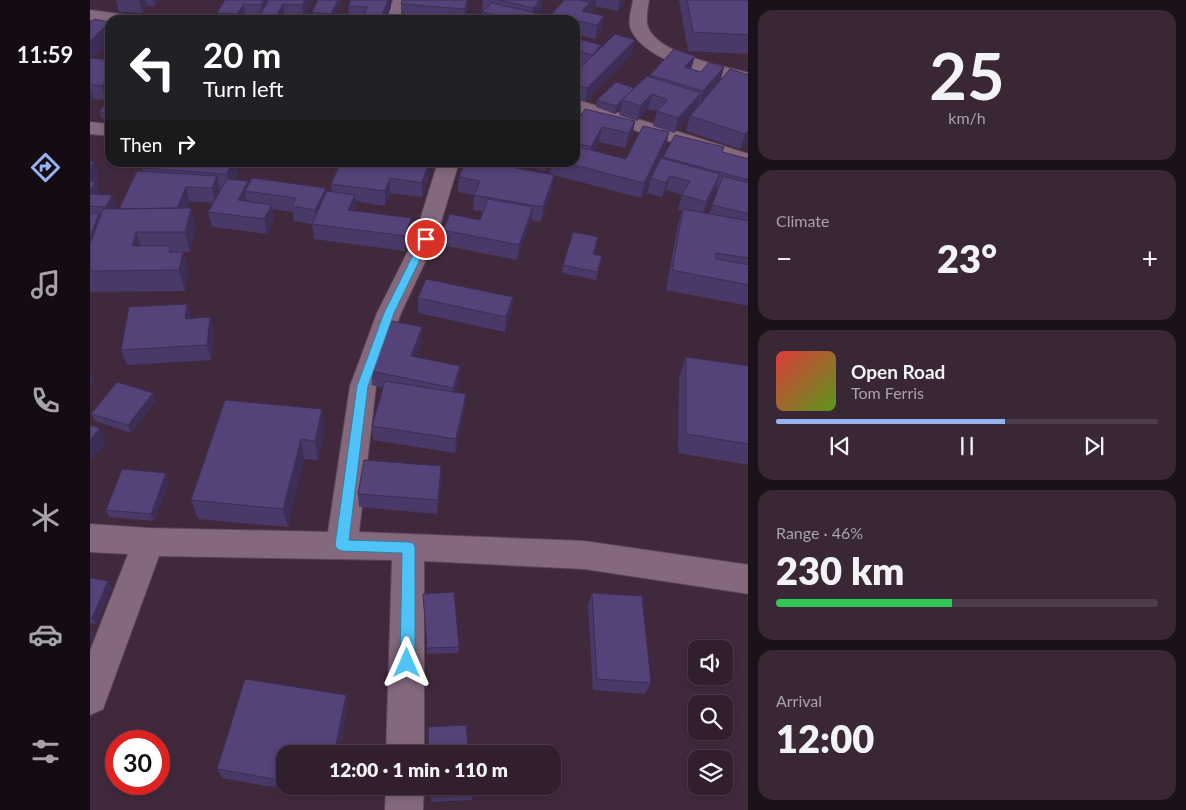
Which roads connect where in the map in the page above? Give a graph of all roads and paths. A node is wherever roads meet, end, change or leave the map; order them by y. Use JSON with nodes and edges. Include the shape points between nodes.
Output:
{"nodes":[{"id":1,"x":401,"y":0,"type":"edge"},
{"id":2,"x":641,"y":0,"type":"edge"},
{"id":3,"x":90,"y":15,"type":"edge"},
{"id":4,"x":396,"y":15,"type":"edge"},
{"id":5,"x":105,"y":17,"type":"edge"},
{"id":6,"x":748,"y":79,"type":"edge"},
{"id":7,"x":580,"y":107,"type":"edge"},
{"id":8,"x":90,"y":128,"type":"edge"},
{"id":9,"x":105,"y":130,"type":"edge"},
{"id":10,"x":748,"y":161,"type":"edge"},
{"id":11,"x":441,"y":167,"type":"edge"},
{"id":12,"x":90,"y":538,"type":"edge"},
{"id":13,"x":148,"y":542,"type":"junction"},
{"id":14,"x":342,"y":545,"type":"junction"},
{"id":15,"x":408,"y":547,"type":"junction"},
{"id":16,"x":748,"y":580,"type":"edge"},
{"id":17,"x":90,"y":697,"type":"edge"},
{"id":18,"x":406,"y":745,"type":"edge"},
{"id":19,"x":404,"y":795,"type":"edge"},
{"id":20,"x":404,"y":810,"type":"edge"}],
"edges":[{"from":1,"to":4,"type":"street"},
{"from":2,"to":6,"type":"street","via":[[639,26],[646,39],[660,50]]},
{"from":3,"to":5,"type":"street"},
{"from":7,"to":10,"type":"street"},
{"from":8,"to":9,"type":"street"},
{"from":11,"to":14,"type":"street","via":[[426,239],[389,313],[363,386]]},
{"from":12,"to":13,"type":"street"},
{"from":13,"to":14,"type":"street"},
{"from":13,"to":17,"type":"street"},
{"from":14,"to":15,"type":"street"},
{"from":15,"to":16,"type":"street","via":[[584,555]]},
{"from":15,"to":18,"type":"street"},
{"from":19,"to":20,"type":"street"}]}
